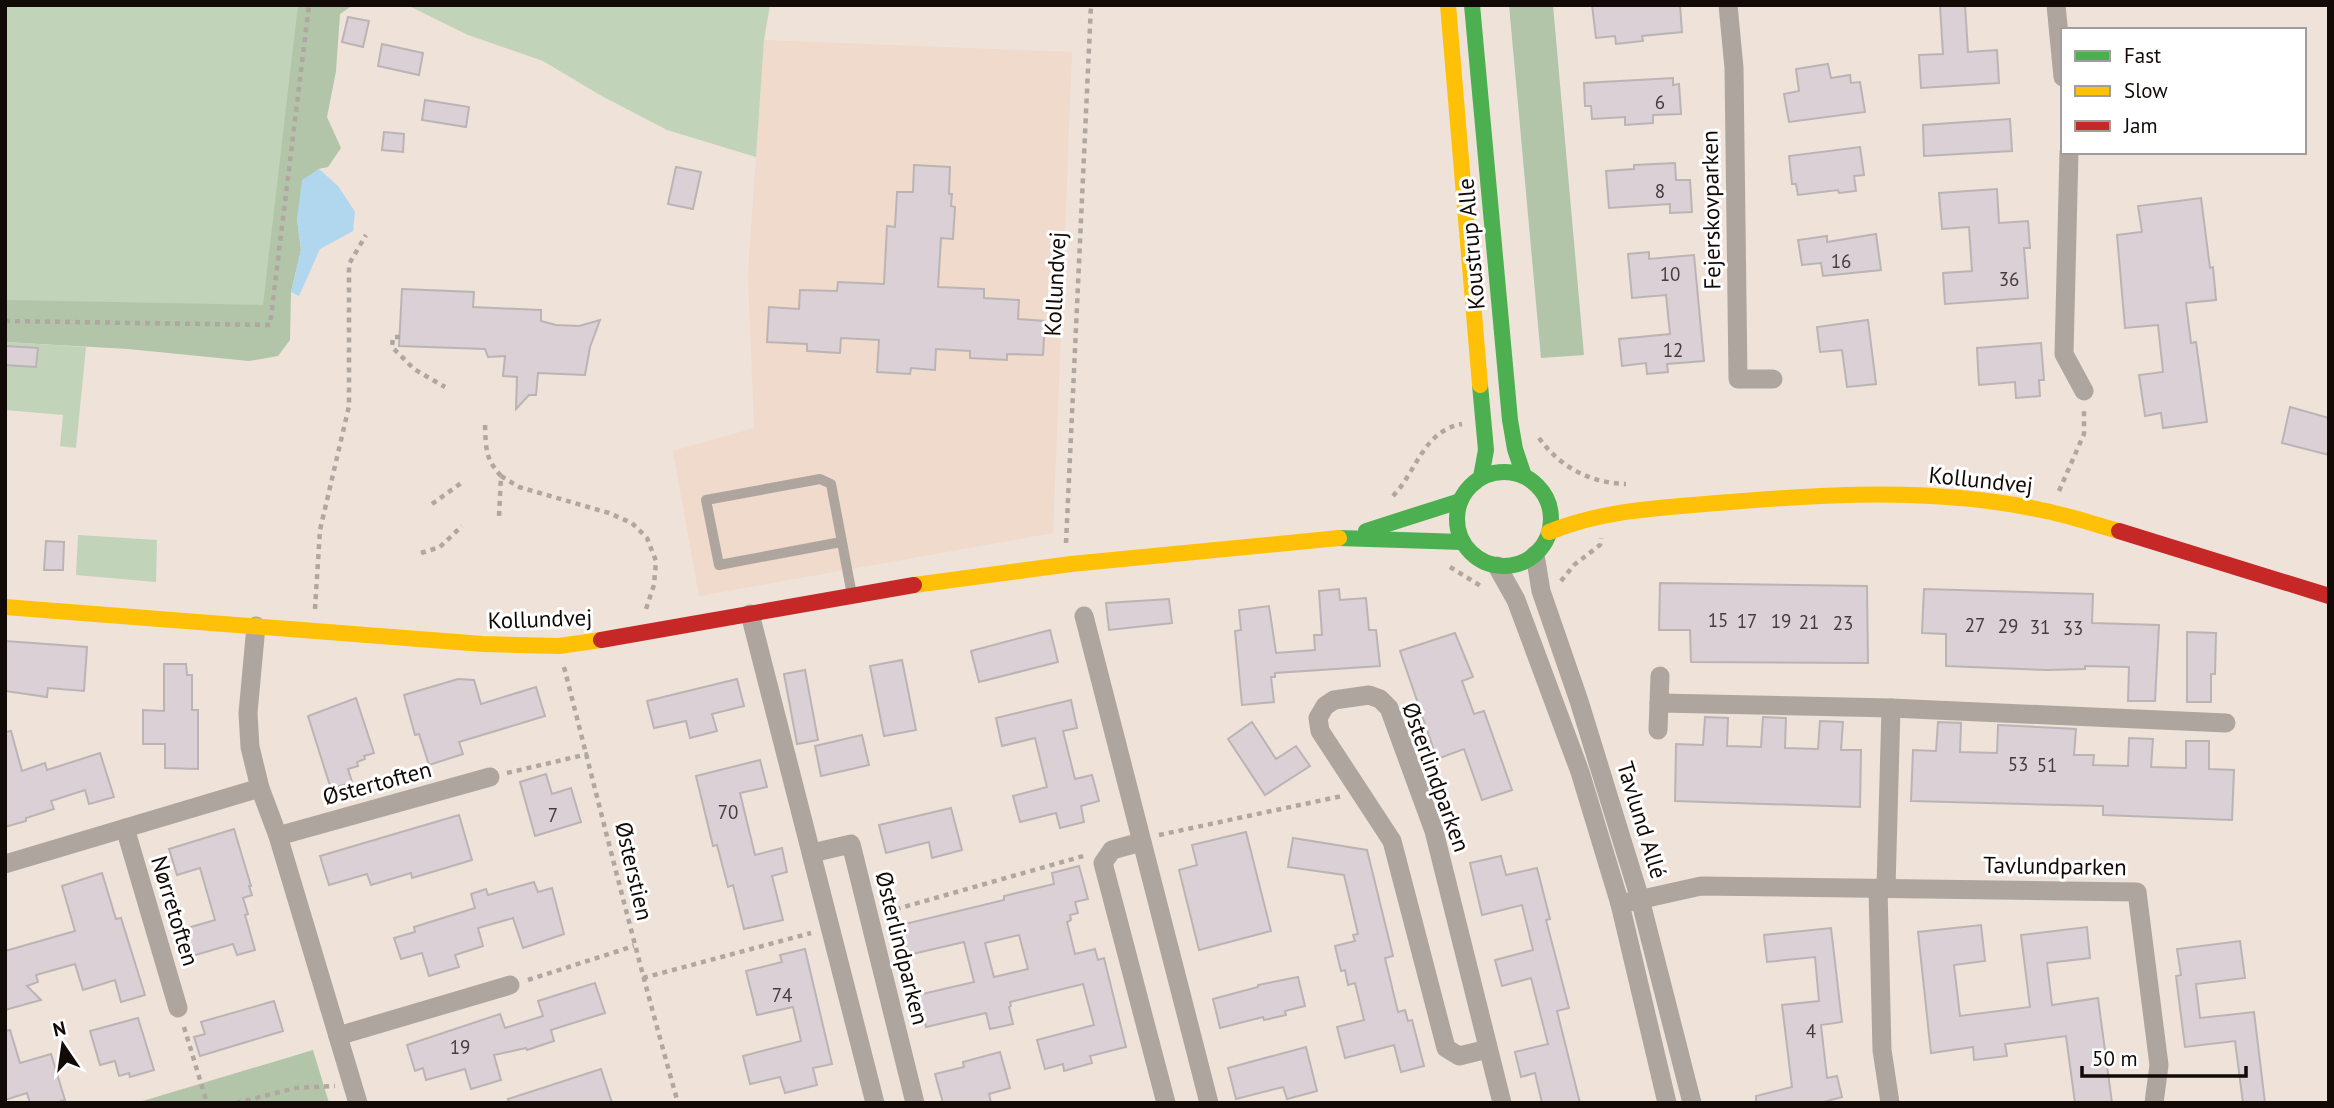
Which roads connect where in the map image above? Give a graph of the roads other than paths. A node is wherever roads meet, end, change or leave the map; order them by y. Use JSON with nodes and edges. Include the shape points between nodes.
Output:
{"nodes":[{"id":1,"x":1448,"y":5,"type":"edge"},
{"id":2,"x":1472,"y":5,"type":"edge"},
{"id":3,"x":1728,"y":5,"type":"edge"},
{"id":4,"x":2056,"y":5,"type":"edge"},
{"id":5,"x":2061,"y":56,"type":"edge"},
{"id":6,"x":2069,"y":154,"type":"edge"},
{"id":7,"x":1773,"y":379,"type":"dead end"},
{"id":8,"x":2084,"y":391,"type":"road end"},
{"id":9,"x":1524,"y":476,"type":"junction"},
{"id":10,"x":1481,"y":477,"type":"junction"},
{"id":11,"x":1460,"y":501,"type":"junction"},
{"id":12,"x":1581,"y":506,"type":"dead end"},
{"id":13,"x":1617,"y":512,"type":"junction"},
{"id":14,"x":1549,"y":532,"type":"junction"},
{"id":15,"x":1339,"y":538,"type":"junction"},
{"id":16,"x":841,"y":542,"type":"junction"},
{"id":17,"x":1462,"y":542,"type":"junction"},
{"id":18,"x":1535,"y":555,"type":"junction"},
{"id":19,"x":1497,"y":566,"type":"junction"},
{"id":20,"x":852,"y":596,"type":"junction"},
{"id":21,"x":2329,"y":596,"type":"edge"},
{"id":22,"x":5,"y":607,"type":"edge"},
{"id":23,"x":757,"y":610,"type":"junction"},
{"id":24,"x":1084,"y":616,"type":"dead end"},
{"id":25,"x":256,"y":626,"type":"junction"},
{"id":26,"x":1660,"y":676,"type":"dead end"},
{"id":27,"x":1659,"y":703,"type":"junction"},
{"id":28,"x":1891,"y":708,"type":"junction"},
{"id":29,"x":2226,"y":723,"type":"dead end"},
{"id":30,"x":1658,"y":730,"type":"dead end"},
{"id":31,"x":490,"y":777,"type":"road end"},
{"id":32,"x":260,"y":788,"type":"junction"},
{"id":33,"x":125,"y":828,"type":"junction"},
{"id":34,"x":278,"y":836,"type":"junction"},
{"id":35,"x":1141,"y":842,"type":"junction"},
{"id":36,"x":812,"y":853,"type":"junction"},
{"id":37,"x":5,"y":864,"type":"edge"},
{"id":38,"x":1882,"y":888,"type":"junction"},
{"id":39,"x":1640,"y":899,"type":"junction"},
{"id":40,"x":1620,"y":904,"type":"junction"},
{"id":41,"x":510,"y":985,"type":"road end"},
{"id":42,"x":178,"y":1008,"type":"road end"},
{"id":43,"x":338,"y":1036,"type":"junction"},
{"id":44,"x":1489,"y":1049,"type":"junction"},
{"id":45,"x":356,"y":1094,"type":"edge"},
{"id":46,"x":875,"y":1103,"type":"edge"},
{"id":47,"x":915,"y":1103,"type":"edge"},
{"id":48,"x":1166,"y":1103,"type":"edge"},
{"id":49,"x":1209,"y":1103,"type":"edge"},
{"id":50,"x":1502,"y":1103,"type":"edge"},
{"id":51,"x":1667,"y":1103,"type":"edge"},
{"id":52,"x":1692,"y":1103,"type":"edge"},
{"id":53,"x":1890,"y":1103,"type":"edge"},
{"id":54,"x":2154,"y":1103,"type":"edge"}],
"edges":[{"from":1,"to":10,"type":"street","name":"Koustrup Alle","via":[[1486,450]]},
{"from":2,"to":9,"type":"street","name":"Koustrup Alle","via":[[1510,420]]},
{"from":3,"to":7,"type":"street","name":"Fejerskovparken","via":[[1734,68],[1738,379]]},
{"from":4,"to":5,"type":"street"},
{"from":6,"to":8,"type":"street","via":[[2064,354]]},
{"from":9,"to":10,"type":"street","via":[[1495,472]]},
{"from":9,"to":14,"type":"street","via":[[1552,499]]},
{"from":10,"to":11,"type":"street"},
{"from":11,"to":15,"type":"street","name":"Kollundvej"},
{"from":11,"to":17,"type":"street","via":[[1456,514]]},
{"from":12,"to":13,"type":"street","name":"Kollundvej"},
{"from":13,"to":14,"type":"street","name":"Kollundvej"},
{"from":13,"to":21,"type":"street","name":"Kollundvej","via":[[1795,496],[1951,498],[2039,509]]},
{"from":14,"to":18,"type":"street"},
{"from":15,"to":17,"type":"street","name":"Kollundvej"},
{"from":15,"to":20,"type":"street","name":"Kollundvej","via":[[1071,564]]},
{"from":16,"to":16,"type":"lane","via":[[831,484],[820,480],[706,500],[719,565]]},
{"from":16,"to":20,"type":"lane"},
{"from":17,"to":19,"type":"street","via":[[1476,558]]},
{"from":18,"to":19,"type":"street","via":[[1511,566]]},
{"from":18,"to":39,"type":"street","name":"Tavlund Allé","via":[[1541,591]]},
{"from":19,"to":40,"type":"street","name":"Tavlund Allé","via":[[1516,600],[1580,772]]},
{"from":20,"to":23,"type":"street","name":"Kollundvej","via":[[820,596]]},
{"from":22,"to":25,"type":"street","name":"Kollundvej"},
{"from":23,"to":25,"type":"street","name":"Kollundvej","via":[[559,646]]},
{"from":23,"to":36,"type":"street"},
{"from":24,"to":35,"type":"street"},
{"from":25,"to":32,"type":"street","via":[[248,713]]},
{"from":26,"to":27,"type":"street"},
{"from":27,"to":28,"type":"street"},
{"from":27,"to":30,"type":"street"},
{"from":28,"to":29,"type":"street"},
{"from":28,"to":38,"type":"street"},
{"from":31,"to":34,"type":"street","name":"Østertoften"},
{"from":32,"to":33,"type":"street"},
{"from":32,"to":34,"type":"street"},
{"from":33,"to":37,"type":"street"},
{"from":33,"to":42,"type":"street","name":"Nørretoften"},
{"from":34,"to":43,"type":"street"},
{"from":35,"to":48,"type":"street","via":[[1112,850],[1104,863]]},
{"from":35,"to":49,"type":"street"},
{"from":36,"to":46,"type":"street"},
{"from":36,"to":47,"type":"street","name":"Østerlindparken","via":[[850,844]]},
{"from":38,"to":39,"type":"street","name":"Tavlundparken","via":[[1700,886]]},
{"from":38,"to":53,"type":"street","via":[[1882,1050]]},
{"from":38,"to":54,"type":"street","name":"Tavlundparken","via":[[2137,892],[2159,1065]]},
{"from":39,"to":40,"type":"street","name":"Tavlundparken"},
{"from":39,"to":52,"type":"street","name":"Tavlund Allé"},
{"from":40,"to":51,"type":"street","name":"Tavlund Allé"},
{"from":41,"to":43,"type":"street"},
{"from":43,"to":45,"type":"street"},
{"from":44,"to":44,"type":"street","name":"Østerlindparken","via":[[1434,831],[1389,708],[1369,695],[1334,700],[1318,718],[1320,731],[1392,841],[1446,1048],[1460,1056]]},
{"from":44,"to":50,"type":"street","name":"Østerlindparken"}]}
